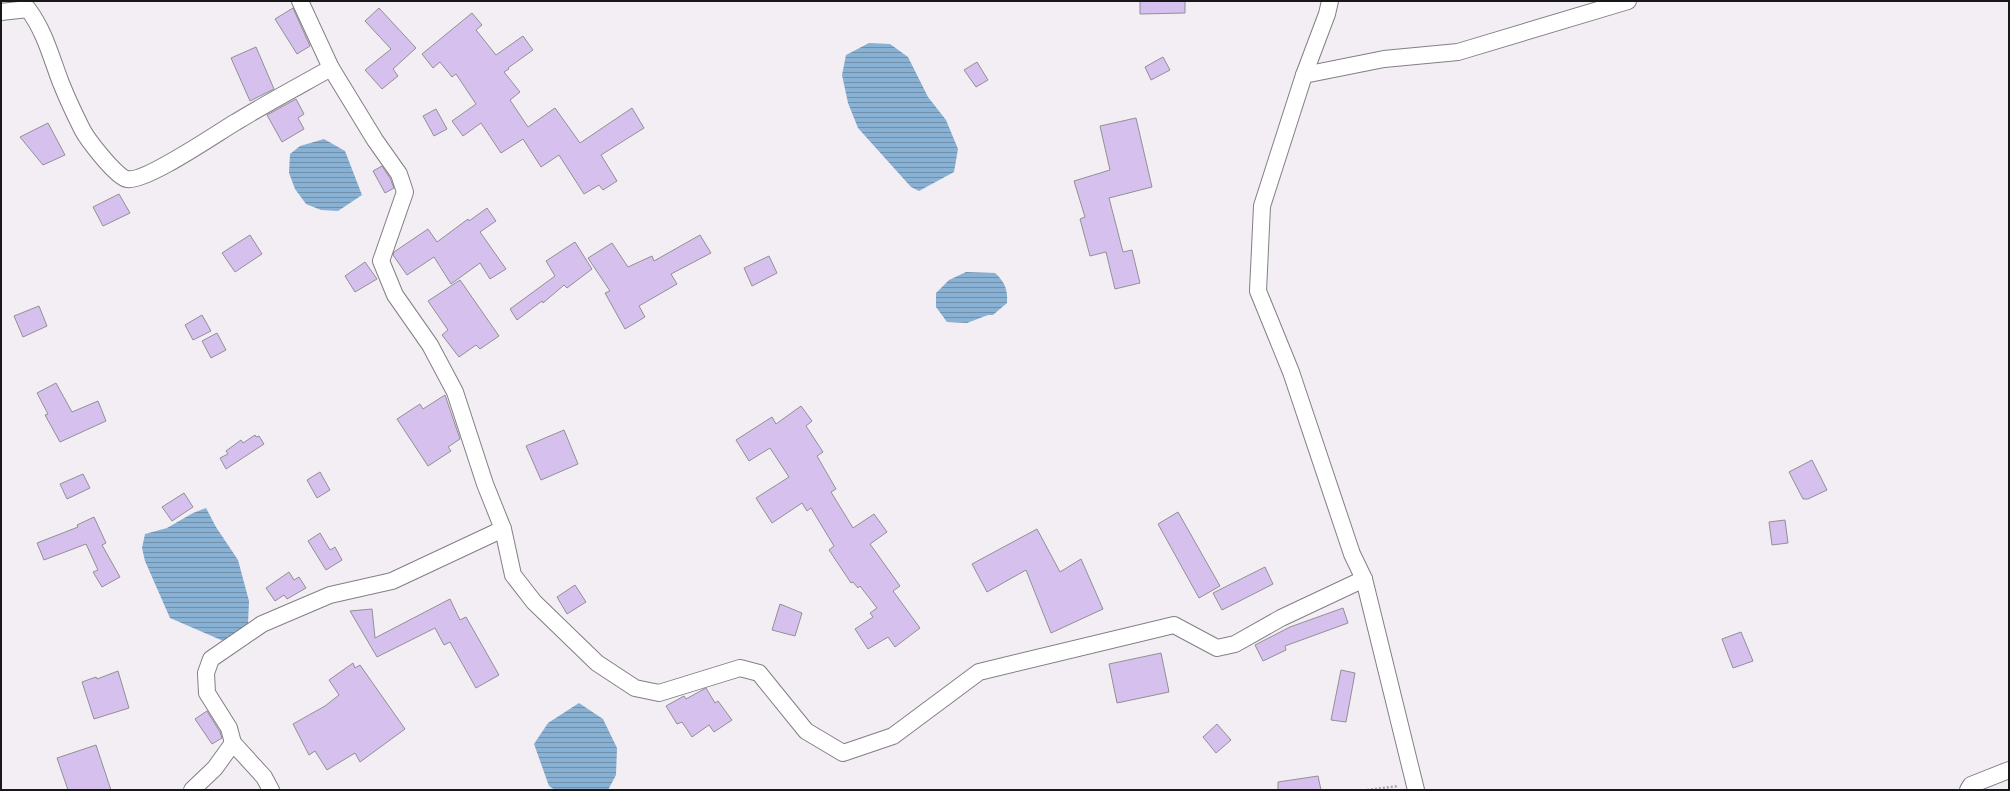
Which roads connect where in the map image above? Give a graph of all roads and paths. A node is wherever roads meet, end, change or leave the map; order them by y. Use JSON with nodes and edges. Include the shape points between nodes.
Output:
{"nodes":[{"id":1,"x":300,"y":1,"type":"edge"},
{"id":2,"x":1330,"y":1,"type":"edge"},
{"id":3,"x":1628,"y":1,"type":"edge"},
{"id":4,"x":1,"y":12,"type":"edge"},
{"id":5,"x":331,"y":68,"type":"junction"},
{"id":6,"x":1304,"y":75,"type":"junction"},
{"id":7,"x":503,"y":529,"type":"junction"},
{"id":8,"x":1364,"y":578,"type":"junction"},
{"id":9,"x":233,"y":743,"type":"junction"},
{"id":10,"x":2009,"y":770,"type":"edge"},
{"id":11,"x":1415,"y":787,"type":"edge"},
{"id":12,"x":192,"y":790,"type":"edge"},
{"id":13,"x":271,"y":790,"type":"edge"},
{"id":14,"x":1367,"y":790,"type":"edge"},
{"id":15,"x":1968,"y":790,"type":"edge"}],
"edges":[{"from":1,"to":5,"type":"street"},
{"from":2,"to":6,"type":"street"},
{"from":3,"to":6,"type":"street","via":[[1458,52],[1384,59]]},
{"from":4,"to":5,"type":"street","via":[[28,9],[46,39],[82,129],[116,173],[126,179],[137,179],[189,151],[234,122]]},
{"from":5,"to":7,"type":"street","via":[[399,174],[405,192],[381,261],[395,295],[430,346],[455,392],[485,484]]},
{"from":6,"to":8,"type":"street","via":[[1262,206],[1258,291],[1291,372],[1352,554]]},
{"from":7,"to":8,"type":"street","via":[[513,575],[534,602],[597,662],[635,688],[660,693],[740,668],[759,673],[806,731],[843,753],[893,736],[980,672],[1174,625],[1217,648],[1235,644],[1281,618]]},
{"from":7,"to":9,"type":"street","via":[[392,581],[330,595],[262,624],[211,659],[206,673],[207,693],[229,728]]},
{"from":8,"to":11,"type":"street"},
{"from":9,"to":12,"type":"street","via":[[215,768]]},
{"from":9,"to":13,"type":"street","via":[[264,777]]},
{"from":10,"to":15,"type":"street","via":[[1971,785]]},
{"from":11,"to":14,"type":"path"}]}
